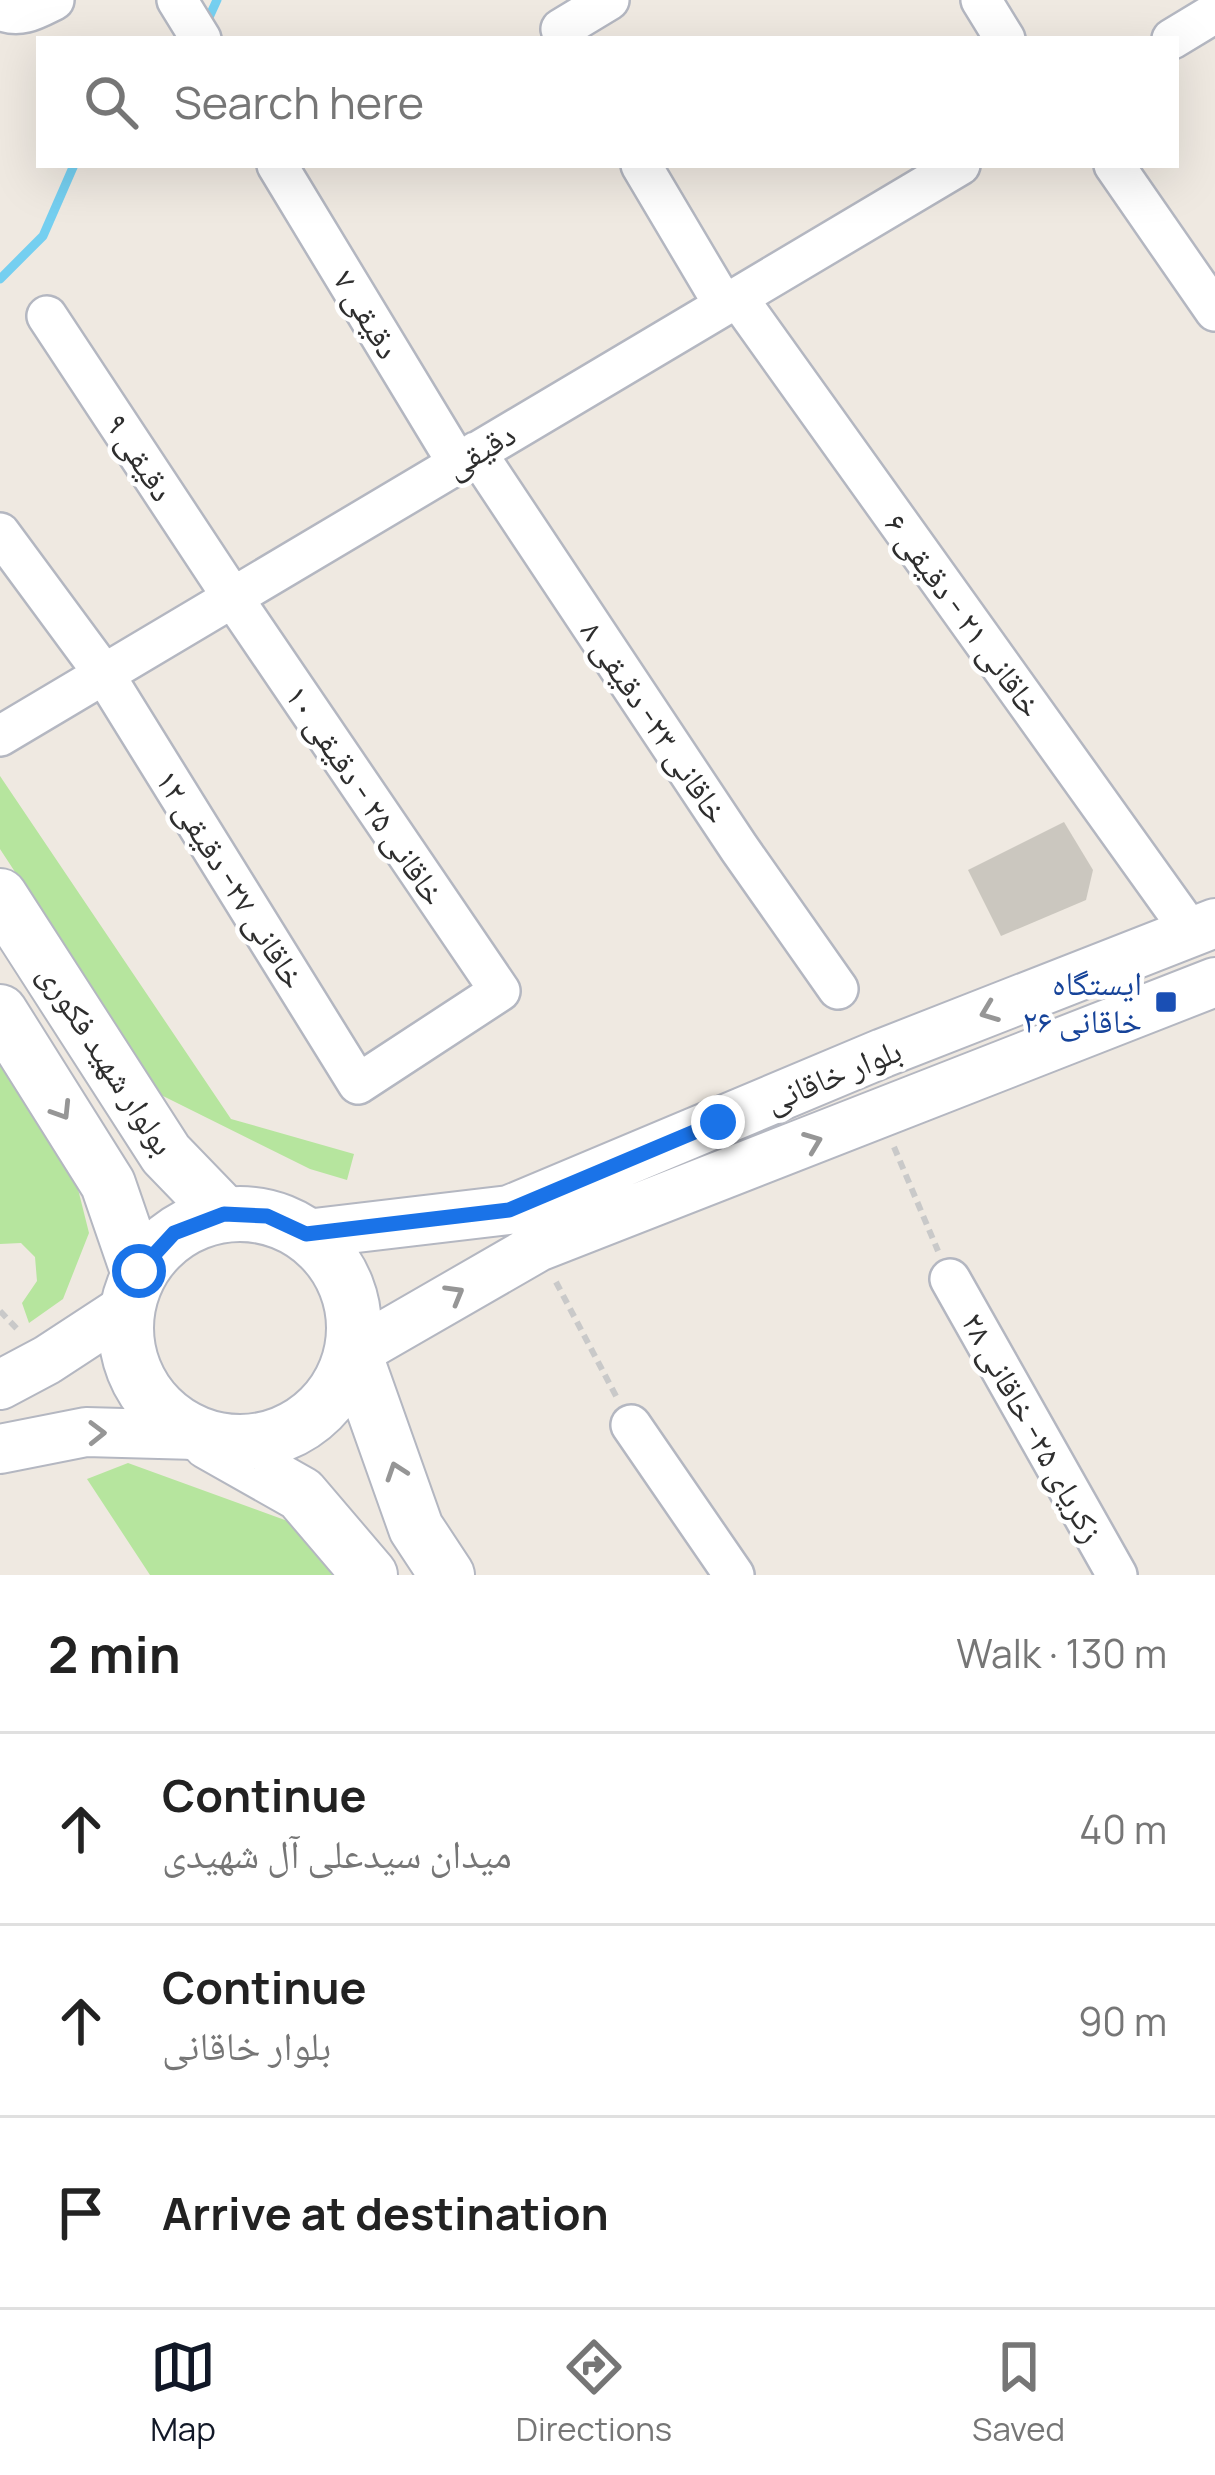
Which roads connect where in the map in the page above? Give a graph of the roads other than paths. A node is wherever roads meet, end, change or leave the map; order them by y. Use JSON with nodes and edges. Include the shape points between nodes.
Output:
{"nodes":[{"id":1,"x":54,"y":0,"type":"edge"},
{"id":2,"x":177,"y":0,"type":"edge"},
{"id":3,"x":610,"y":0,"type":"edge"},
{"id":4,"x":981,"y":0,"type":"edge"},
{"id":5,"x":0,"y":10,"type":"edge"},
{"id":6,"x":1215,"y":13,"type":"edge"},
{"id":7,"x":557,"y":23,"type":"edge"},
{"id":8,"x":199,"y":36,"type":"edge"},
{"id":9,"x":1003,"y":36,"type":"edge"},
{"id":10,"x":1177,"y":36,"type":"edge"},
{"id":11,"x":279,"y":168,"type":"edge"},
{"id":12,"x":643,"y":168,"type":"edge"},
{"id":13,"x":955,"y":168,"type":"edge"},
{"id":14,"x":1116,"y":168,"type":"edge"},
{"id":15,"x":730,"y":301,"type":"junction"},
{"id":16,"x":1215,"y":311,"type":"edge"},
{"id":17,"x":47,"y":316,"type":"dead end"},
{"id":18,"x":467,"y":458,"type":"junction"},
{"id":19,"x":0,"y":533,"type":"edge"},
{"id":20,"x":232,"y":598,"type":"junction"},
{"id":21,"x":104,"y":674,"type":"junction"},
{"id":22,"x":0,"y":736,"type":"edge"},
{"id":23,"x":0,"y":896,"type":"edge"},
{"id":24,"x":1203,"y":928,"type":"edge"},
{"id":25,"x":1215,"y":982,"type":"edge"},
{"id":26,"x":838,"y":989,"type":"dead end"},
{"id":27,"x":0,"y":1012,"type":"edge"},
{"id":28,"x":358,"y":1084,"type":"joint"},
{"id":29,"x":224,"y":1214,"type":"junction"},
{"id":30,"x":306,"y":1234,"type":"junction"},
{"id":31,"x":950,"y":1279,"type":"road end"},
{"id":32,"x":132,"y":1290,"type":"junction"},
{"id":33,"x":354,"y":1353,"type":"junction"},
{"id":34,"x":0,"y":1385,"type":"edge"},
{"id":35,"x":631,"y":1425,"type":"road end"},
{"id":36,"x":196,"y":1435,"type":"junction"},
{"id":37,"x":0,"y":1449,"type":"edge"},
{"id":38,"x":370,"y":1575,"type":"edge"},
{"id":39,"x":447,"y":1575,"type":"edge"},
{"id":40,"x":734,"y":1575,"type":"edge"},
{"id":41,"x":1117,"y":1575,"type":"edge"}],
"edges":[{"from":1,"to":5,"type":"street","via":[[31,12]]},
{"from":2,"to":8,"type":"street"},
{"from":3,"to":7,"type":"street"},
{"from":4,"to":9,"type":"street"},
{"from":6,"to":10,"type":"street"},
{"from":11,"to":18,"type":"street","name":"دقیقی ۷"},
{"from":12,"to":15,"type":"street","name":"خاقانی ۲۱ - دقیقی ۶"},
{"from":13,"to":15,"type":"street","name":"دقیقی"},
{"from":14,"to":16,"type":"street"},
{"from":15,"to":18,"type":"street","name":"دقیقی"},
{"from":15,"to":24,"type":"street","name":"خاقانی ۲۱ - دقیقی ۶"},
{"from":17,"to":20,"type":"street","name":"دقیقی ۹"},
{"from":18,"to":20,"type":"street","name":"دقیقی"},
{"from":18,"to":26,"type":"street","name":"خاقانی ۲۳- دقیقی ۸"},
{"from":19,"to":21,"type":"street","name":"خاقانی ۲۷- دقیقی ۱۲"},
{"from":20,"to":21,"type":"street","name":"دقیقی"},
{"from":20,"to":28,"type":"street","name":"خاقانی ۲۵ - دقیقی ۱۰","via":[[500,992]]},
{"from":21,"to":22,"type":"street","name":"دقیقی"},
{"from":21,"to":28,"type":"street","name":"خاقانی ۲۷- دقیقی ۱۲"},
{"from":23,"to":29,"type":"main road","name":"بولوار شهید فکوری","via":[[166,1154]]},
{"from":24,"to":30,"type":"street","name":"بلوار خاقانی","one_way":true,"via":[[509,1210]]},
{"from":33,"to":25,"type":"street","name":"بلوار خاقانی","one_way":true,"via":[[538,1246]]},
{"from":27,"to":32,"type":"main road","name":"بولوار شهید فکوری","one_way":true,"via":[[108,1184]]},
{"from":29,"to":30,"type":"main road","via":[[267,1216]]},
{"from":29,"to":32,"type":"main road","via":[[174,1233]]},
{"from":30,"to":33,"type":"main road","via":[[338,1267],[354,1308]]},
{"from":31,"to":41,"type":"street","name":"زکریای ۲۵- خاقانی ۲۸"},
{"from":32,"to":34,"type":"street","via":[[47,1360]]},
{"from":32,"to":36,"type":"main road","via":[[129,1361],[154,1406]]},
{"from":33,"to":36,"type":"main road","via":[[333,1399],[295,1431],[246,1444]]},
{"from":39,"to":33,"type":"main road","one_way":true,"via":[[416,1528]]},
{"from":35,"to":40,"type":"street"},
{"from":37,"to":36,"type":"street","one_way":true,"via":[[86,1432]]},
{"from":36,"to":38,"type":"main road","via":[[301,1494]]}]}
